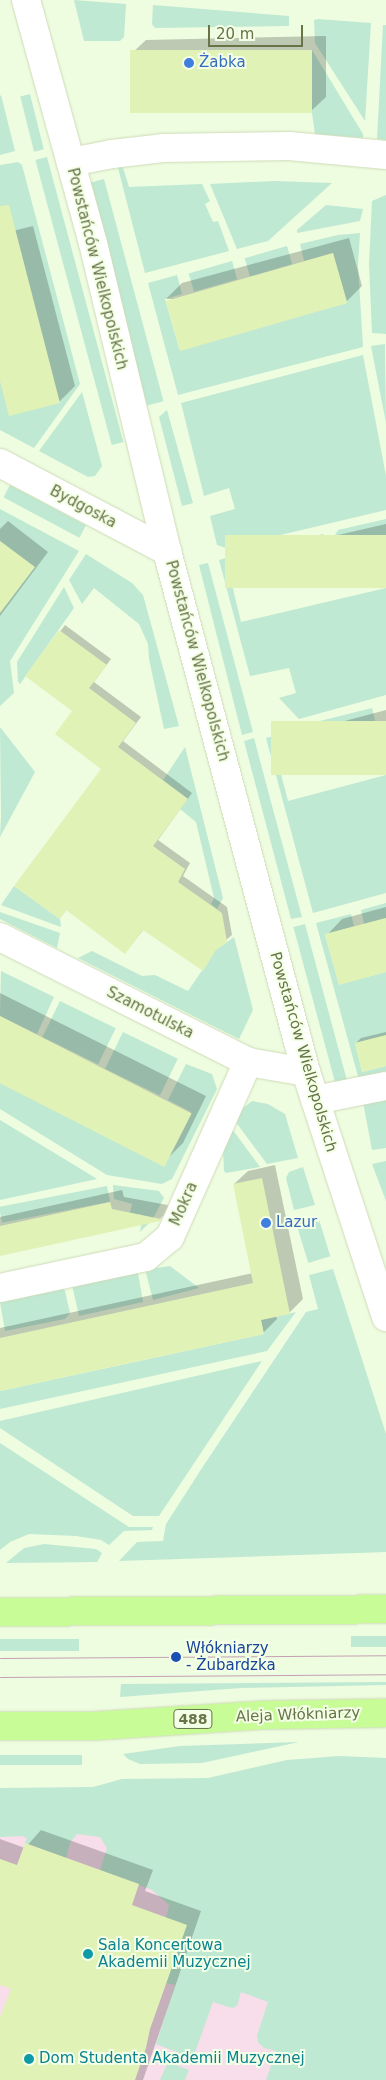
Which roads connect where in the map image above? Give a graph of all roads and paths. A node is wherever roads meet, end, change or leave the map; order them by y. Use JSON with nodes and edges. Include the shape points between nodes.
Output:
{"nodes":[{"id":1,"x":26,"y":0,"type":"edge"},
{"id":2,"x":386,"y":155,"type":"edge"},
{"id":3,"x":71,"y":162,"type":"junction"},
{"id":4,"x":0,"y":463,"type":"edge"},
{"id":5,"x":167,"y":550,"type":"junction"},
{"id":6,"x":0,"y":937,"type":"edge"},
{"id":7,"x":248,"y":1062,"type":"junction"},
{"id":8,"x":306,"y":1072,"type":"junction"},
{"id":9,"x":386,"y":1086,"type":"edge"},
{"id":10,"x":315,"y":1100,"type":"junction"},
{"id":11,"x":0,"y":1288,"type":"edge"},
{"id":12,"x":386,"y":1317,"type":"edge"},
{"id":13,"x":386,"y":1609,"type":"edge"},
{"id":14,"x":0,"y":1612,"type":"edge"},
{"id":15,"x":386,"y":1713,"type":"edge"},
{"id":16,"x":0,"y":1726,"type":"edge"}],
"edges":[{"from":1,"to":3,"type":"street","name":"Powstańców Wielkopolskich"},
{"from":2,"to":3,"type":"street","via":[[289,146],[163,148]]},
{"from":3,"to":5,"type":"street","name":"Powstańców Wielkopolskich"},
{"from":4,"to":5,"type":"street","name":"Bydgoska"},
{"from":5,"to":8,"type":"street","name":"Powstańców Wielkopolskich"},
{"from":6,"to":7,"type":"street","name":"Szamotulska"},
{"from":7,"to":8,"type":"street","name":"Szamotulska"},
{"from":7,"to":11,"type":"street","name":"Mokra","via":[[170,1237],[146,1257]]},
{"from":8,"to":10,"type":"street","name":"Powstańców Wielkopolskich"},
{"from":9,"to":10,"type":"street"},
{"from":10,"to":12,"type":"street","name":"Powstańców Wielkopolskich"},
{"from":13,"to":14,"type":"main road"},
{"from":15,"to":16,"type":"main road","name":"Aleja Włókniarzy","number":"488","via":[[266,1715],[94,1726]]}]}
